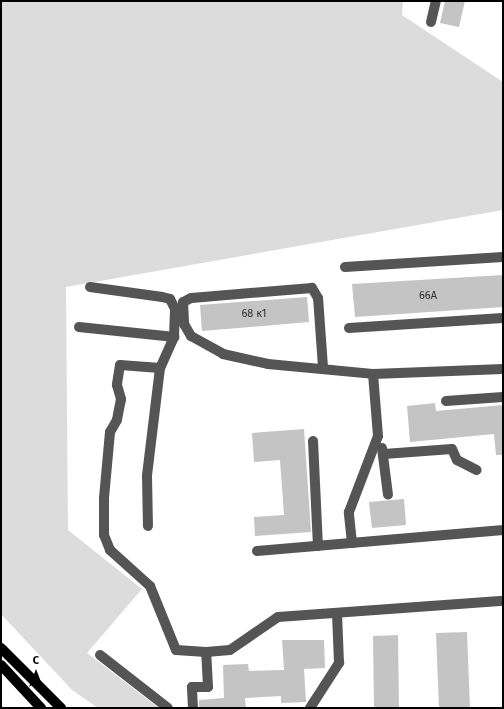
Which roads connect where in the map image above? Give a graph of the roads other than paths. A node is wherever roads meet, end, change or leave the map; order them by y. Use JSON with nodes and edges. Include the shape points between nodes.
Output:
{"nodes":[{"id":1,"x":436,"y":1,"type":"edge"},
{"id":2,"x":431,"y":22,"type":"dead end"},
{"id":3,"x":503,"y":257,"type":"edge"},
{"id":4,"x":345,"y":267,"type":"dead end"},
{"id":5,"x":90,"y":287,"type":"dead end"},
{"id":6,"x":503,"y":318,"type":"edge"},
{"id":7,"x":79,"y":327,"type":"dead end"},
{"id":8,"x":349,"y":328,"type":"dead end"},
{"id":9,"x":174,"y":337,"type":"junction"},
{"id":10,"x":323,"y":367,"type":"junction"},
{"id":11,"x":160,"y":368,"type":"junction"},
{"id":12,"x":503,"y":369,"type":"edge"},
{"id":13,"x":373,"y":374,"type":"junction"},
{"id":14,"x":503,"y":397,"type":"edge"},
{"id":15,"x":446,"y":401,"type":"dead end"},
{"id":16,"x":378,"y":436,"type":"junction"},
{"id":17,"x":313,"y":441,"type":"dead end"},
{"id":18,"x":384,"y":454,"type":"junction"},
{"id":19,"x":477,"y":470,"type":"dead end"},
{"id":20,"x":388,"y":495,"type":"dead end"},
{"id":21,"x":148,"y":526,"type":"dead end"},
{"id":22,"x":503,"y":530,"type":"edge"},
{"id":23,"x":352,"y":543,"type":"junction"},
{"id":24,"x":318,"y":546,"type":"junction"},
{"id":25,"x":257,"y":551,"type":"dead end"},
{"id":26,"x":503,"y":601,"type":"edge"},
{"id":27,"x":337,"y":613,"type":"junction"},
{"id":28,"x":1,"y":648,"type":"edge"},
{"id":29,"x":206,"y":652,"type":"junction"},
{"id":30,"x":100,"y":655,"type":"dead end"},
{"id":31,"x":1,"y":665,"type":"edge"},
{"id":32,"x":41,"y":708,"type":"edge"},
{"id":33,"x":61,"y":708,"type":"edge"},
{"id":34,"x":168,"y":708,"type":"edge"},
{"id":35,"x":193,"y":708,"type":"edge"},
{"id":36,"x":310,"y":708,"type":"edge"}],
"edges":[{"from":1,"to":2,"type":"lane"},
{"from":3,"to":4,"type":"lane"},
{"from":5,"to":9,"type":"lane","via":[[170,299],[175,309]]},
{"from":6,"to":8,"type":"lane"},
{"from":7,"to":9,"type":"lane"},
{"from":9,"to":11,"type":"lane"},
{"from":10,"to":10,"type":"lane","via":[[268,364],[223,354],[186,331],[183,302],[191,298],[312,288],[318,298]]},
{"from":10,"to":13,"type":"lane"},
{"from":11,"to":21,"type":"lane","via":[[147,476]]},
{"from":11,"to":29,"type":"lane","via":[[120,365],[117,385],[121,399],[117,420],[110,432],[104,498],[104,535],[110,550],[150,586],[176,650]]},
{"from":12,"to":13,"type":"lane"},
{"from":13,"to":16,"type":"lane"},
{"from":14,"to":15,"type":"lane"},
{"from":16,"to":18,"type":"lane"},
{"from":16,"to":23,"type":"lane","via":[[349,512]]},
{"from":17,"to":24,"type":"lane"},
{"from":18,"to":19,"type":"lane","via":[[452,449],[457,460]]},
{"from":18,"to":20,"type":"lane"},
{"from":22,"to":23,"type":"lane"},
{"from":23,"to":24,"type":"lane"},
{"from":24,"to":25,"type":"lane"},
{"from":26,"to":27,"type":"lane"},
{"from":27,"to":29,"type":"lane","via":[[278,617],[230,650]]},
{"from":27,"to":36,"type":"lane","via":[[339,663]]},
{"from":28,"to":33,"type":"main road"},
{"from":29,"to":35,"type":"lane","via":[[208,687],[192,687]]},
{"from":30,"to":34,"type":"lane"},
{"from":31,"to":32,"type":"main road"}]}
